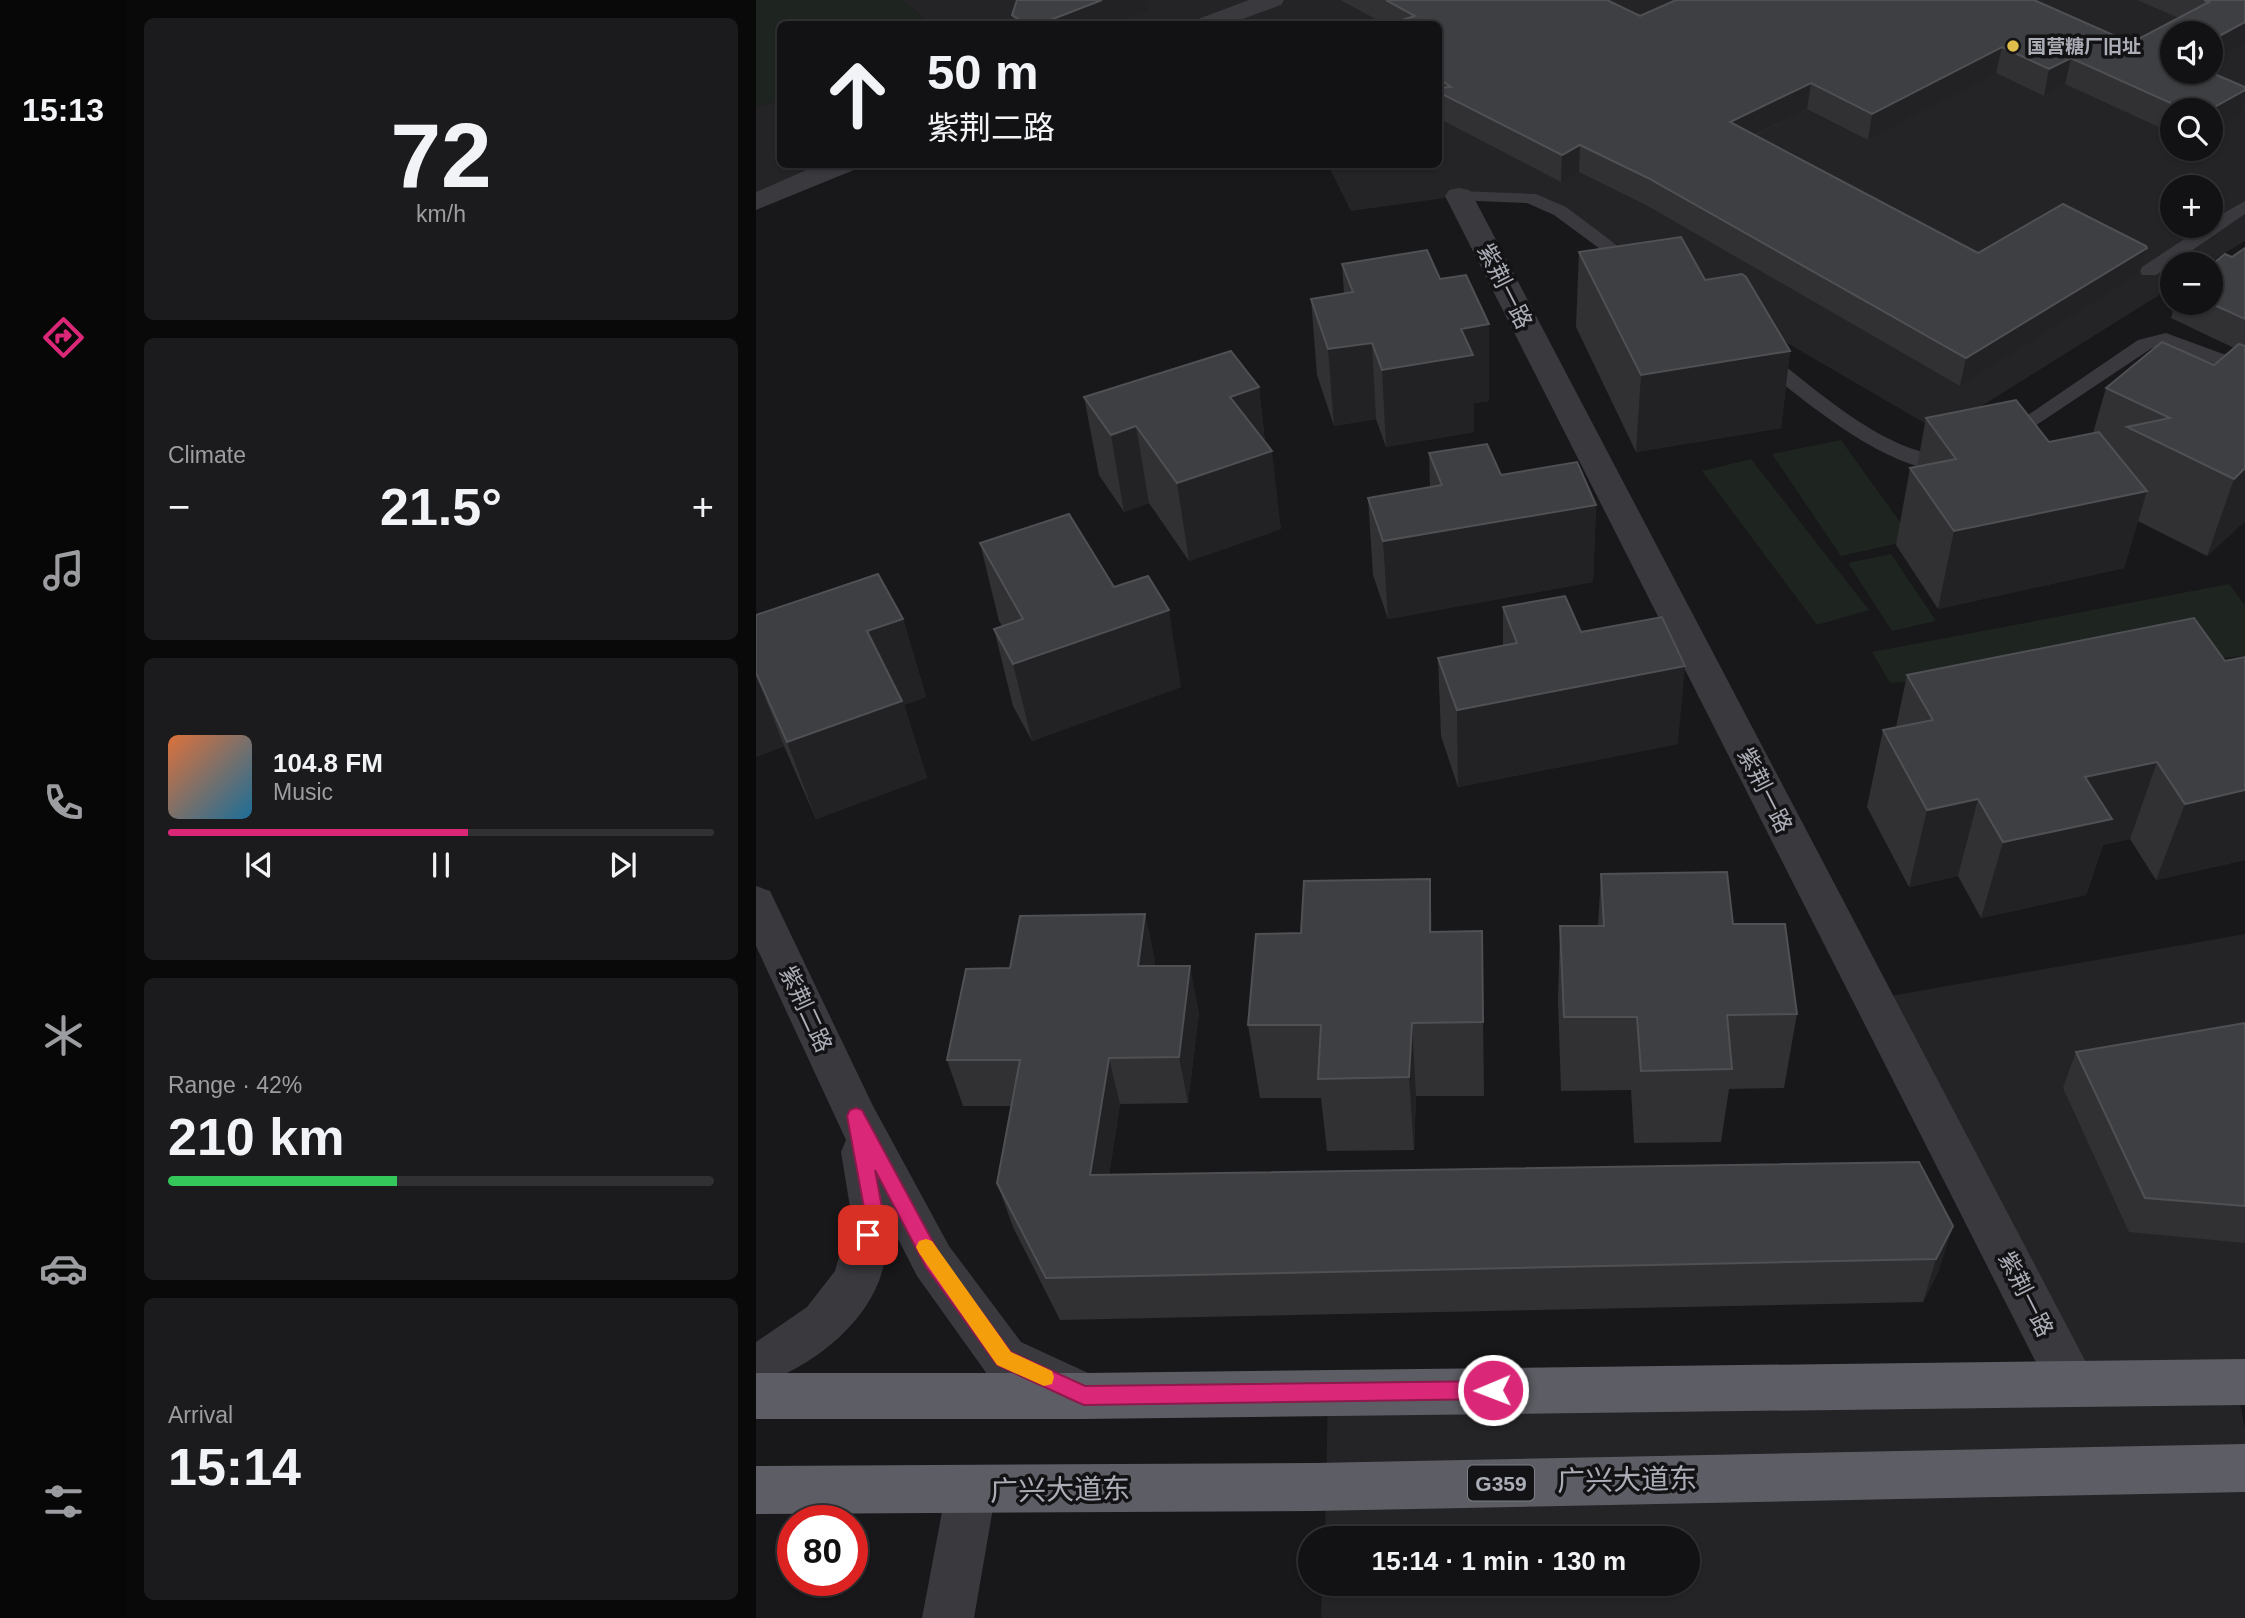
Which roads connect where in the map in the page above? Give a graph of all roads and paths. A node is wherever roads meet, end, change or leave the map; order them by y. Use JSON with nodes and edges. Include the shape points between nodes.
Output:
{"nodes":[{"id":1,"x":1272,"y":0,"type":"edge"},
{"id":2,"x":1215,"y":21,"type":"edge"},
{"id":3,"x":835,"y":168,"type":"edge"},
{"id":4,"x":1459,"y":197,"type":"joint"},
{"id":5,"x":756,"y":202,"type":"edge"},
{"id":6,"x":2245,"y":206,"type":"edge"},
{"id":7,"x":2149,"y":271,"type":"dead end"},
{"id":8,"x":1650,"y":276,"type":"edge"},
{"id":9,"x":1739,"y":341,"type":"edge"},
{"id":10,"x":2245,"y":369,"type":"edge"},
{"id":11,"x":756,"y":902,"type":"edge"},
{"id":12,"x":856,"y":1116,"type":"junction"},
{"id":13,"x":756,"y":1364,"type":"edge"},
{"id":14,"x":2245,"y":1382,"type":"edge"},
{"id":15,"x":2072,"y":1384,"type":"junction"},
{"id":16,"x":756,"y":1396,"type":"edge"},
{"id":17,"x":1084,"y":1396,"type":"junction"},
{"id":18,"x":2245,"y":1468,"type":"edge"},
{"id":19,"x":756,"y":1490,"type":"edge"},
{"id":20,"x":971,"y":1491,"type":"junction"},
{"id":21,"x":948,"y":1618,"type":"edge"}],
"edges":[{"from":1,"to":2,"type":"street"},
{"from":3,"to":5,"type":"street"},
{"from":4,"to":8,"type":"lane","via":[[1530,198],[1560,211]]},
{"from":4,"to":15,"type":"street","name":"紫荆一路"},
{"from":6,"to":7,"type":"lane"},
{"from":9,"to":10,"type":"lane","via":[[1882,445],[1934,463],[1977,456],[2145,344],[2166,339]]},
{"from":11,"to":12,"type":"street","name":"紫荆二路"},
{"from":12,"to":13,"type":"street","name":"紫荆二路","via":[[874,1213],[856,1280],[824,1322],[771,1359]]},
{"from":12,"to":17,"type":"street","name":"紫荆二路","via":[[933,1261],[1004,1358]]},
{"from":14,"to":15,"type":"highway"},
{"from":15,"to":17,"type":"highway"},
{"from":16,"to":17,"type":"highway"},
{"from":18,"to":20,"type":"highway","name":"广兴大道东","number":"G359"},
{"from":19,"to":20,"type":"highway","name":"广兴大道东","number":"G359"},
{"from":20,"to":21,"type":"street"}]}
